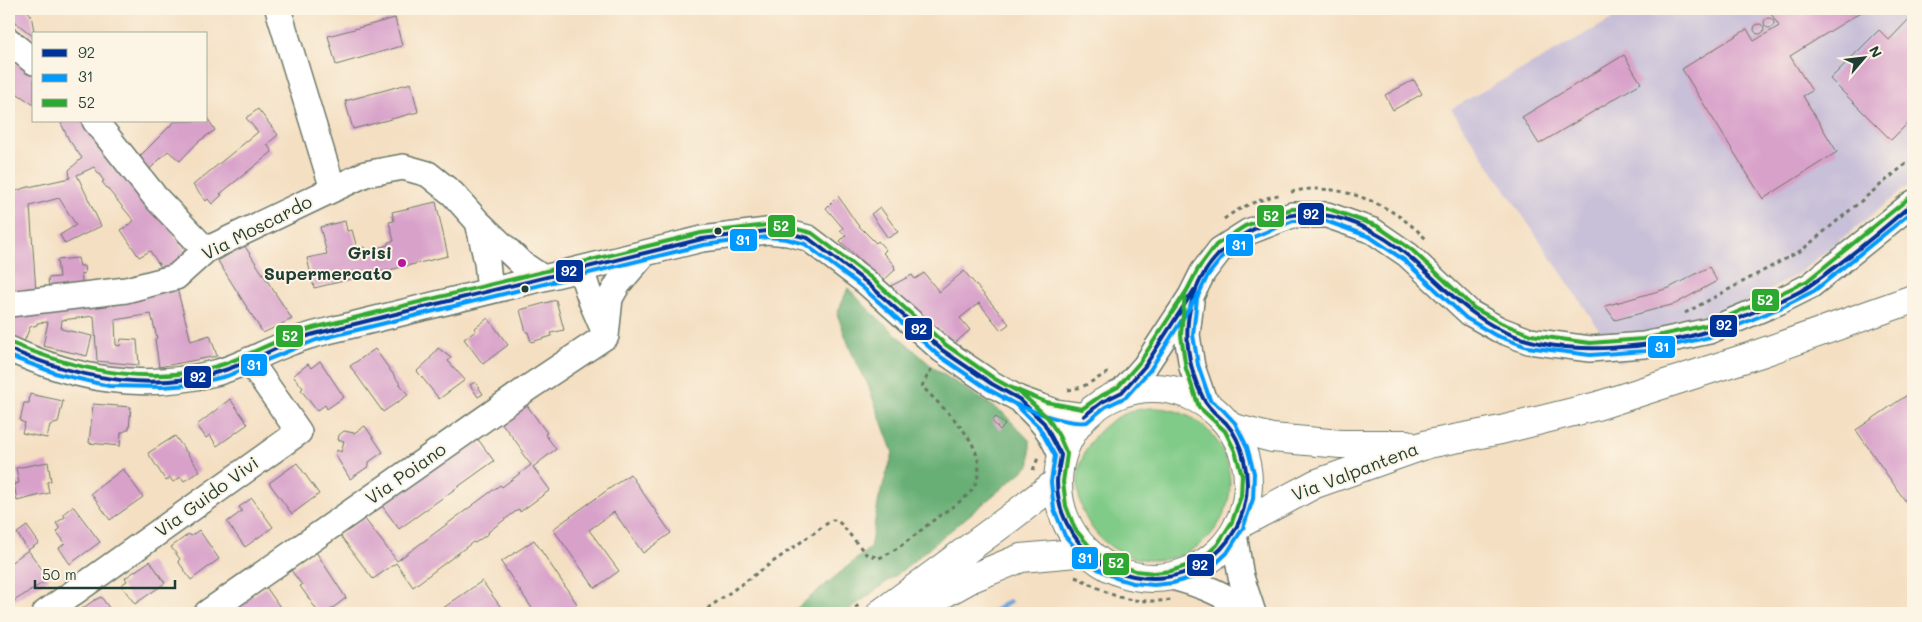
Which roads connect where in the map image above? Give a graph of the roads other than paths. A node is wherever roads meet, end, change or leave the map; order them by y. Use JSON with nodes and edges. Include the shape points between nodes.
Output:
{"nodes":[{"id":1,"x":278,"y":9,"type":"edge"},
{"id":2,"x":9,"y":41,"type":"edge"},
{"id":3,"x":32,"y":60,"type":"edge"},
{"id":4,"x":96,"y":122,"type":"edge"},
{"id":5,"x":333,"y":189,"type":"junction"},
{"id":6,"x":1913,"y":203,"type":"edge"},
{"id":7,"x":478,"y":222,"type":"junction"},
{"id":8,"x":206,"y":250,"type":"junction"},
{"id":9,"x":644,"y":253,"type":"junction"},
{"id":10,"x":581,"y":270,"type":"junction"},
{"id":11,"x":543,"y":278,"type":"junction"},
{"id":12,"x":490,"y":291,"type":"junction"},
{"id":13,"x":1192,"y":296,"type":"junction"},
{"id":14,"x":1913,"y":299,"type":"edge"},
{"id":15,"x":9,"y":304,"type":"edge"},
{"id":16,"x":606,"y":336,"type":"junction"},
{"id":17,"x":9,"y":349,"type":"edge"},
{"id":18,"x":250,"y":360,"type":"junction"},
{"id":19,"x":1122,"y":392,"type":"junction"},
{"id":20,"x":1018,"y":399,"type":"junction"},
{"id":21,"x":1205,"y":404,"type":"junction"},
{"id":22,"x":1084,"y":416,"type":"junction"},
{"id":23,"x":1230,"y":427,"type":"junction"},
{"id":24,"x":1428,"y":444,"type":"junction"},
{"id":25,"x":1052,"y":463,"type":"junction"},
{"id":26,"x":1236,"y":529,"type":"junction"},
{"id":27,"x":1087,"y":552,"type":"junction"},
{"id":28,"x":1174,"y":588,"type":"junction"},
{"id":29,"x":872,"y":608,"type":"edge"},
{"id":30,"x":45,"y":613,"type":"edge"},
{"id":31,"x":207,"y":613,"type":"edge"},
{"id":32,"x":915,"y":613,"type":"edge"},
{"id":33,"x":1252,"y":613,"type":"edge"}],
"edges":[{"from":1,"to":5,"type":"street","name":"Via Moscardo"},
{"from":2,"to":3,"type":"street"},
{"from":4,"to":8,"type":"street","via":[[156,198]]},
{"from":5,"to":7,"type":"street","name":"Via Moscardo","via":[[365,174],[403,167],[428,174],[453,194]]},
{"from":5,"to":8,"type":"street","name":"Via Moscardo"},
{"from":6,"to":13,"type":"street","name":"Via Valpantena","via":[[1810,286],[1709,331],[1644,345],[1590,349],[1530,341],[1498,329],[1470,313],[1408,255],[1373,231],[1327,215],[1292,215],[1248,232],[1220,250],[1203,272]]},
{"from":7,"to":11,"type":"street","name":"Via Moscardo","via":[[521,263]]},
{"from":7,"to":12,"type":"street","name":"Via Moscardo"},
{"from":8,"to":15,"type":"street","name":"Via Moscardo","via":[[176,277],[126,290]]},
{"from":9,"to":10,"type":"street"},
{"from":9,"to":16,"type":"street","via":[[610,298]]},
{"from":9,"to":20,"type":"street","via":[[702,239],[767,231],[808,238],[866,282],[942,350]]},
{"from":10,"to":11,"type":"street"},
{"from":10,"to":16,"type":"street"},
{"from":11,"to":12,"type":"street"},
{"from":12,"to":18,"type":"street","via":[[291,342]]},
{"from":13,"to":19,"type":"street","name":"Via Valpantena","via":[[1145,366]]},
{"from":13,"to":21,"type":"street","name":"Via Valpantena","via":[[1187,335],[1192,367]]},
{"from":14,"to":24,"type":"main road","via":[[1597,406]]},
{"from":16,"to":31,"type":"street","name":"Via Poiano"},
{"from":17,"to":18,"type":"street","via":[[68,372],[117,382],[164,381],[216,373]]},
{"from":18,"to":30,"type":"street","name":"Via Guido Vivi","via":[[299,432]]},
{"from":19,"to":21,"type":"main road","name":"Via Valpantena","via":[[1165,388]]},
{"from":19,"to":22,"type":"main road","name":"Via Valpantena"},
{"from":20,"to":22,"type":"street","via":[[1055,412]]},
{"from":20,"to":25,"type":"street","via":[[1044,423],[1054,439]]},
{"from":21,"to":23,"type":"main road","name":"Via Valpantena"},
{"from":22,"to":25,"type":"main road","name":"Via Valpantena"},
{"from":23,"to":24,"type":"main road","name":"Via Valpantena","via":[[1272,438],[1342,444]]},
{"from":23,"to":26,"type":"main road","name":"Via Valpantena","via":[[1241,448],[1248,474],[1247,497]]},
{"from":24,"to":26,"type":"main road","name":"Via Valpantena","via":[[1315,484]]},
{"from":25,"to":27,"type":"main road","name":"Via Valpantena","via":[[1060,508],[1070,532]]},
{"from":25,"to":29,"type":"main road","name":"Via Valpantena","via":[[1010,518]]},
{"from":26,"to":28,"type":"main road","name":"Via Valpantena","via":[[1222,549]]},
{"from":26,"to":33,"type":"street","via":[[1241,577]]},
{"from":27,"to":28,"type":"main road","name":"Via Valpantena","via":[[1118,572],[1154,579]]},
{"from":27,"to":32,"type":"main road","via":[[1021,558],[972,578]]},
{"from":28,"to":33,"type":"street","via":[[1203,585]]}]}
